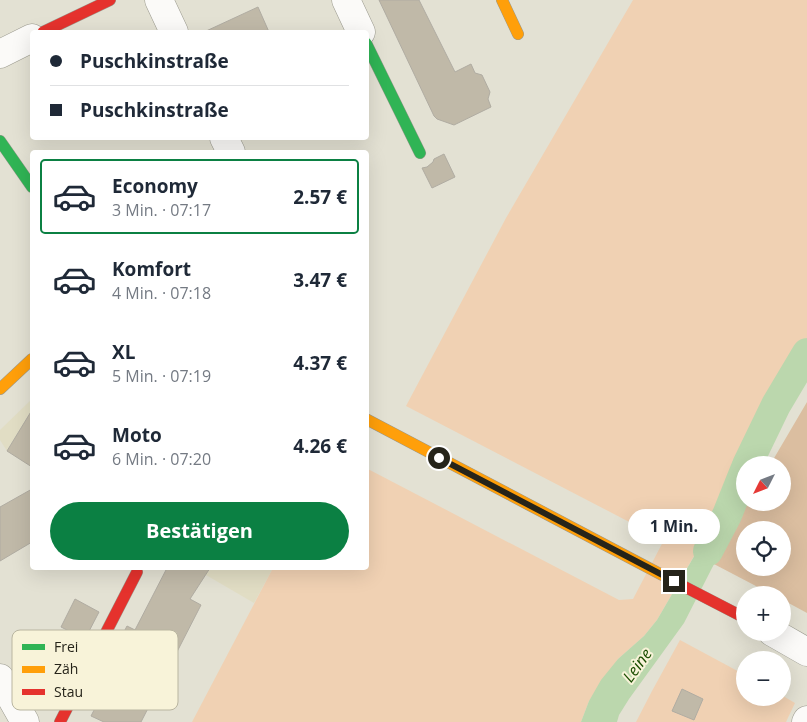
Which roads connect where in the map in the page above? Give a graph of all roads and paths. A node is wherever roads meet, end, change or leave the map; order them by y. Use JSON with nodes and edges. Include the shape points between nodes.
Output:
{"nodes":[{"id":1,"x":110,"y":0,"type":"edge"},
{"id":2,"x":159,"y":0,"type":"edge"},
{"id":3,"x":346,"y":0,"type":"edge"},
{"id":4,"x":502,"y":0,"type":"edge"},
{"id":5,"x":47,"y":30,"type":"edge"},
{"id":6,"x":173,"y":30,"type":"edge"},
{"id":7,"x":360,"y":30,"type":"edge"},
{"id":8,"x":518,"y":34,"type":"dead end"},
{"id":9,"x":30,"y":39,"type":"edge"},
{"id":10,"x":369,"y":48,"type":"edge"},
{"id":11,"x":0,"y":54,"type":"edge"},
{"id":12,"x":0,"y":140,"type":"edge"},
{"id":13,"x":420,"y":153,"type":"dead end"},
{"id":14,"x":30,"y":184,"type":"edge"},
{"id":15,"x":30,"y":361,"type":"edge"},
{"id":16,"x":0,"y":389,"type":"edge"},
{"id":17,"x":369,"y":422,"type":"edge"},
{"id":18,"x":137,"y":572,"type":"dead end"},
{"id":19,"x":736,"y":613,"type":"edge"},
{"id":20,"x":107,"y":630,"type":"edge"},
{"id":21,"x":788,"y":641,"type":"edge"},
{"id":22,"x":807,"y":652,"type":"edge"},
{"id":23,"x":0,"y":678,"type":"edge"},
{"id":24,"x":12,"y":699,"type":"edge"},
{"id":25,"x":18,"y":710,"type":"edge"},
{"id":26,"x":66,"y":710,"type":"edge"},
{"id":27,"x":25,"y":722,"type":"edge"},
{"id":28,"x":60,"y":722,"type":"edge"}],
"edges":[{"from":1,"to":5,"type":"street"},
{"from":2,"to":6,"type":"street"},
{"from":3,"to":7,"type":"street"},
{"from":4,"to":8,"type":"street"},
{"from":9,"to":11,"type":"street"},
{"from":10,"to":13,"type":"street"},
{"from":12,"to":14,"type":"street"},
{"from":15,"to":16,"type":"street"},
{"from":17,"to":19,"type":"street"},
{"from":18,"to":20,"type":"street"},
{"from":21,"to":22,"type":"street"},
{"from":23,"to":24,"type":"street"},
{"from":25,"to":27,"type":"street"},
{"from":26,"to":28,"type":"street"}]}
